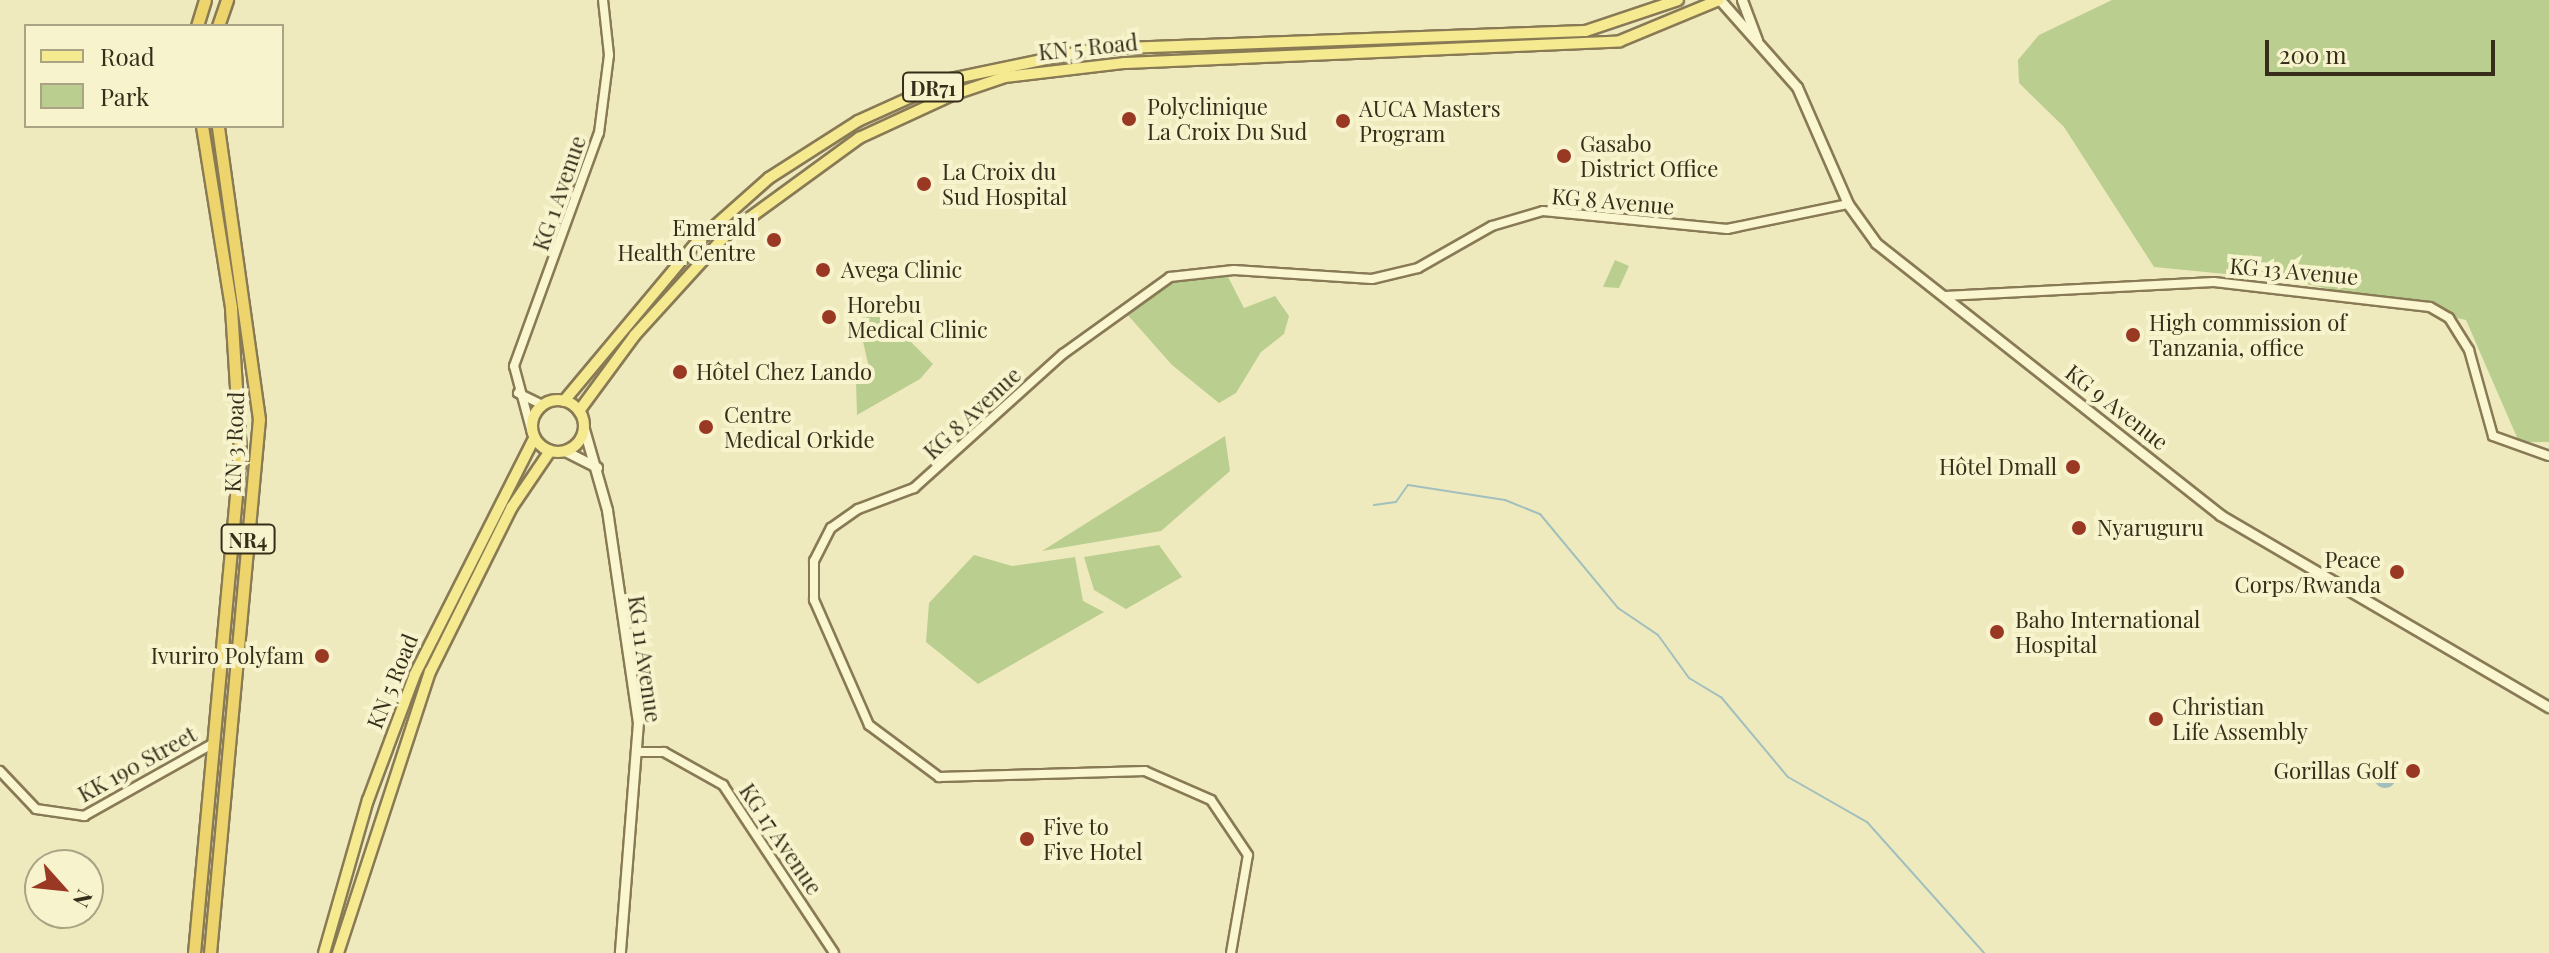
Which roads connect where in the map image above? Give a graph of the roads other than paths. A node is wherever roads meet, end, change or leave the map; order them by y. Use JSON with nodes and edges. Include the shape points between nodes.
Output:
{"nodes":[{"id":1,"x":205,"y":0,"type":"edge"},
{"id":2,"x":227,"y":0,"type":"edge"},
{"id":3,"x":603,"y":0,"type":"edge"},
{"id":4,"x":1678,"y":0,"type":"edge"},
{"id":5,"x":1720,"y":0,"type":"edge"},
{"id":6,"x":1742,"y":0,"type":"edge"},
{"id":7,"x":198,"y":24,"type":"edge"},
{"id":8,"x":219,"y":24,"type":"edge"},
{"id":9,"x":1757,"y":40,"type":"junction"},
{"id":10,"x":1038,"y":57,"type":"junction"},
{"id":11,"x":1041,"y":71,"type":"junction"},
{"id":12,"x":202,"y":128,"type":"edge"},
{"id":13,"x":218,"y":128,"type":"edge"},
{"id":14,"x":1848,"y":204,"type":"junction"},
{"id":15,"x":1945,"y":296,"type":"junction"},
{"id":16,"x":517,"y":392,"type":"junction"},
{"id":17,"x":564,"y":401,"type":"junction"},
{"id":18,"x":543,"y":405,"type":"junction"},
{"id":19,"x":579,"y":411,"type":"junction"},
{"id":20,"x":259,"y":419,"type":"junction"},
{"id":21,"x":239,"y":423,"type":"junction"},
{"id":22,"x":584,"y":429,"type":"junction"},
{"id":23,"x":533,"y":436,"type":"junction"},
{"id":24,"x":550,"y":451,"type":"junction"},
{"id":25,"x":565,"y":451,"type":"junction"},
{"id":26,"x":2549,"y":456,"type":"edge"},
{"id":27,"x":597,"y":467,"type":"junction"},
{"id":28,"x":2549,"y":707,"type":"edge"},
{"id":29,"x":214,"y":743,"type":"junction"},
{"id":30,"x":636,"y":752,"type":"junction"},
{"id":31,"x":0,"y":771,"type":"edge"},
{"id":32,"x":194,"y":953,"type":"edge"},
{"id":33,"x":210,"y":953,"type":"edge"},
{"id":34,"x":324,"y":953,"type":"edge"},
{"id":35,"x":338,"y":953,"type":"edge"},
{"id":36,"x":620,"y":953,"type":"edge"},
{"id":37,"x":834,"y":953,"type":"edge"},
{"id":38,"x":1231,"y":953,"type":"edge"}],
"edges":[{"from":1,"to":7,"type":"highway"},
{"from":2,"to":8,"type":"highway"},
{"from":3,"to":16,"type":"street","name":"KG 1 Avenue","via":[[609,55],[599,133],[518,354]]},
{"from":4,"to":10,"type":"main road","name":"KN 5 Road","number":"DR71","via":[[1586,31],[1095,49]]},
{"from":5,"to":9,"type":"main road","name":"KG 9 Avenue"},
{"from":5,"to":11,"type":"main road","name":"KN 5 Road","number":"DR71","via":[[1620,41]]},
{"from":6,"to":9,"type":"main road","name":"KG 9 Avenue"},
{"from":9,"to":14,"type":"main road","name":"KG 9 Avenue","via":[[1797,87]]},
{"from":10,"to":11,"type":"main road"},
{"from":10,"to":17,"type":"main road","name":"KN 5 Road","number":"DR71","via":[[907,97],[769,178],[689,251]]},
{"from":11,"to":19,"type":"main road","name":"KN 5 Road","number":"DR71","via":[[907,113],[813,167],[697,263]]},
{"from":12,"to":21,"type":"highway","name":"KN 3 Road","number":"NR4","via":[[231,307]]},
{"from":13,"to":20,"type":"highway","name":"KN 3 Road","number":"NR4"},
{"from":14,"to":15,"type":"main road","name":"KG 9 Avenue","via":[[1876,243]]},
{"from":14,"to":38,"type":"street","name":"KG 8 Avenue","via":[[1727,229],[1543,211],[1492,226],[1418,268],[1372,279],[1234,270],[1170,277],[1063,354],[933,474],[831,528],[814,561],[814,600],[869,725],[939,777],[1145,771],[1211,800],[1248,855]]},
{"from":15,"to":26,"type":"street","name":"KG 13 Avenue","via":[[2214,282],[2430,307],[2449,318],[2469,350],[2493,436]]},
{"from":15,"to":28,"type":"main road","name":"KG 9 Avenue","via":[[2220,515]]},
{"from":16,"to":18,"type":"street"},
{"from":16,"to":23,"type":"street","name":"KG 1 Avenue"},
{"from":17,"to":18,"type":"main road"},
{"from":17,"to":19,"type":"main road"},
{"from":18,"to":23,"type":"main road"},
{"from":19,"to":22,"type":"main road"},
{"from":20,"to":21,"type":"highway"},
{"from":20,"to":33,"type":"highway","name":"KN 3 Road","number":"NR4"},
{"from":21,"to":29,"type":"highway","name":"KN 3 Road","number":"NR4"},
{"from":22,"to":25,"type":"main road"},
{"from":22,"to":27,"type":"main road","name":"KG 11 Avenue"},
{"from":23,"to":24,"type":"main road"},
{"from":23,"to":34,"type":"main road","name":"KN 5 Road","via":[[415,674],[368,800]]},
{"from":24,"to":25,"type":"main road"},
{"from":24,"to":35,"type":"main road","name":"KN 5 Road","via":[[512,507],[430,672]]},
{"from":25,"to":27,"type":"main road"},
{"from":27,"to":30,"type":"main road","name":"KG 11 Avenue","via":[[635,701]]},
{"from":29,"to":31,"type":"street","name":"KK 190 Street","via":[[84,816],[36,809]]},
{"from":29,"to":32,"type":"highway","name":"KN 3 Road","number":"NR4"},
{"from":30,"to":36,"type":"main road","name":"KG 11 Avenue"},
{"from":30,"to":37,"type":"street","name":"KG 17 Avenue","via":[[664,752],[723,785]]}]}
